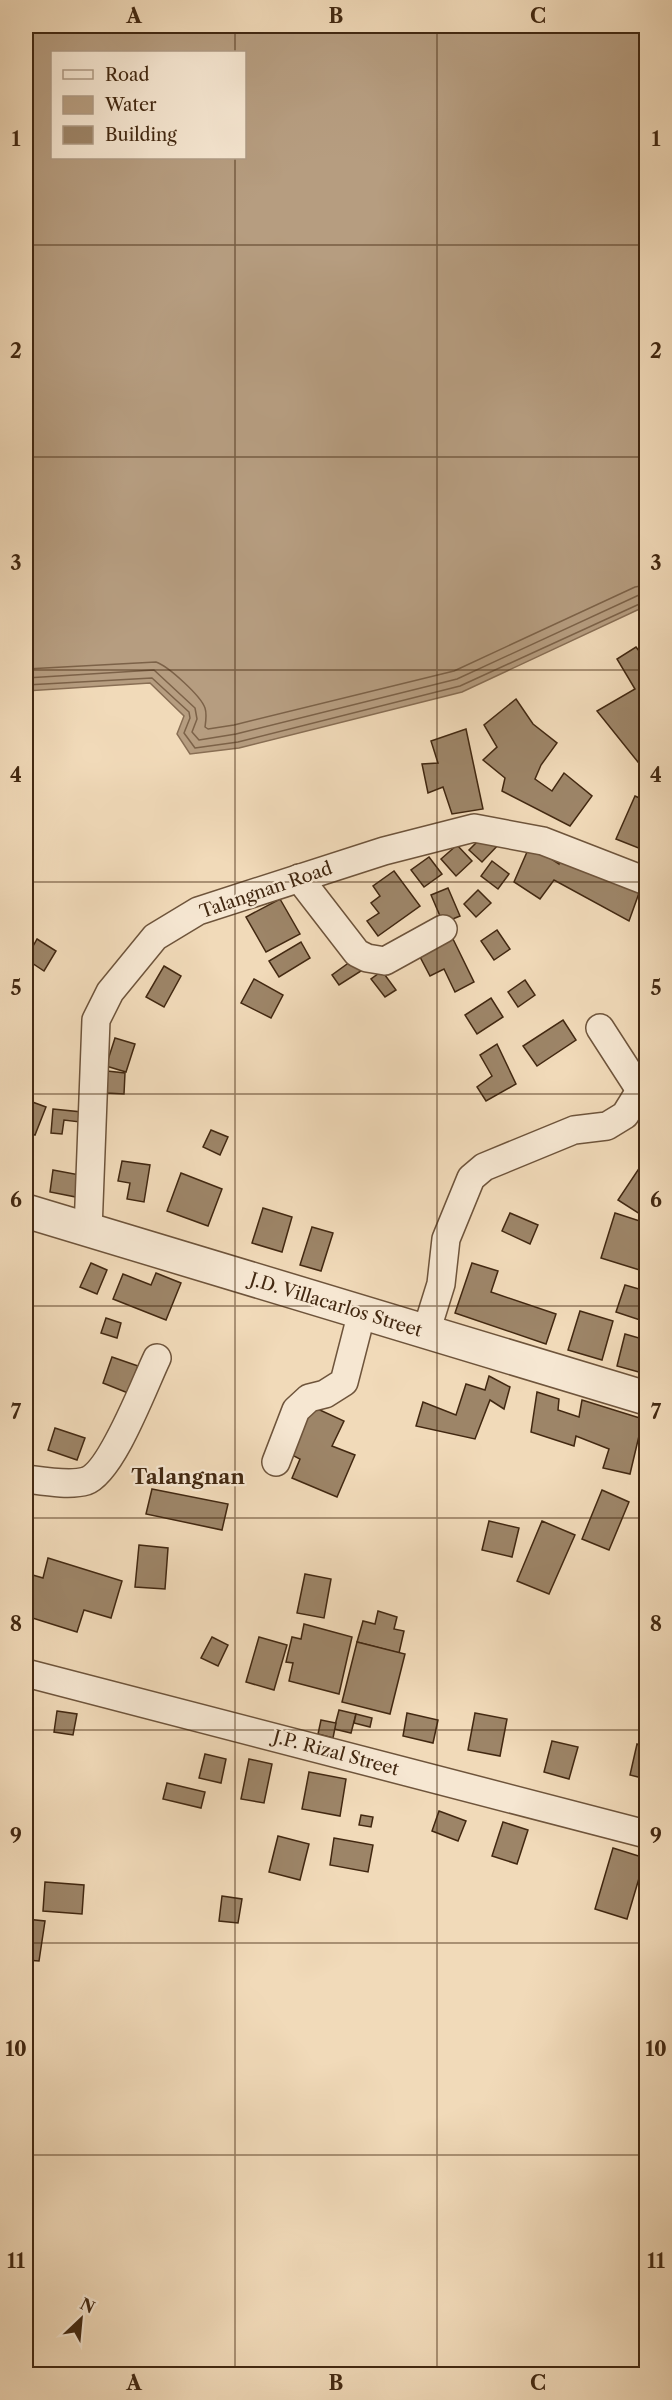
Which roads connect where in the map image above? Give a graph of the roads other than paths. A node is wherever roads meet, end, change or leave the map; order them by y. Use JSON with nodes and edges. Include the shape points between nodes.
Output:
{"nodes":[{"id":1,"x":299,"y":878,"type":"junction"},
{"id":2,"x":646,"y":881,"type":"edge"},
{"id":3,"x":443,"y":929,"type":"dead end"},
{"id":4,"x":600,"y":1028,"type":"dead end"},
{"id":5,"x":644,"y":1085,"type":"edge"},
{"id":6,"x":26,"y":1211,"type":"edge"},
{"id":7,"x":88,"y":1230,"type":"junction"},
{"id":8,"x":362,"y":1312,"type":"junction"},
{"id":9,"x":426,"y":1332,"type":"junction"},
{"id":10,"x":157,"y":1358,"type":"dead end"},
{"id":11,"x":646,"y":1398,"type":"edge"},
{"id":12,"x":276,"y":1462,"type":"dead end"},
{"id":13,"x":26,"y":1479,"type":"edge"},
{"id":14,"x":26,"y":1673,"type":"edge"},
{"id":15,"x":646,"y":1834,"type":"edge"}],
"edges":[{"from":1,"to":2,"type":"street","name":"Talangnan Road","via":[[474,828],[543,841]]},
{"from":1,"to":3,"type":"street","via":[[357,953],[367,958],[385,961]]},
{"from":1,"to":7,"type":"street","name":"Talangnan Road","via":[[198,911],[155,937],[110,992],[96,1020]]},
{"from":4,"to":5,"type":"street"},
{"from":5,"to":9,"type":"street","via":[[625,1115],[607,1126],[574,1130],[484,1167],[471,1178],[446,1239],[441,1284]]},
{"from":6,"to":7,"type":"street","name":"J.D. Villacarlos Street"},
{"from":7,"to":8,"type":"street","name":"J.D. Villacarlos Street"},
{"from":8,"to":9,"type":"street","name":"J.D. Villacarlos Street"},
{"from":8,"to":12,"type":"street","via":[[344,1382],[326,1394],[309,1398],[296,1410]]},
{"from":9,"to":11,"type":"street","name":"J.D. Villacarlos Street"},
{"from":10,"to":13,"type":"street","via":[[116,1447],[100,1472],[86,1481]]},
{"from":14,"to":15,"type":"street","name":"J.P. Rizal Street"}]}
